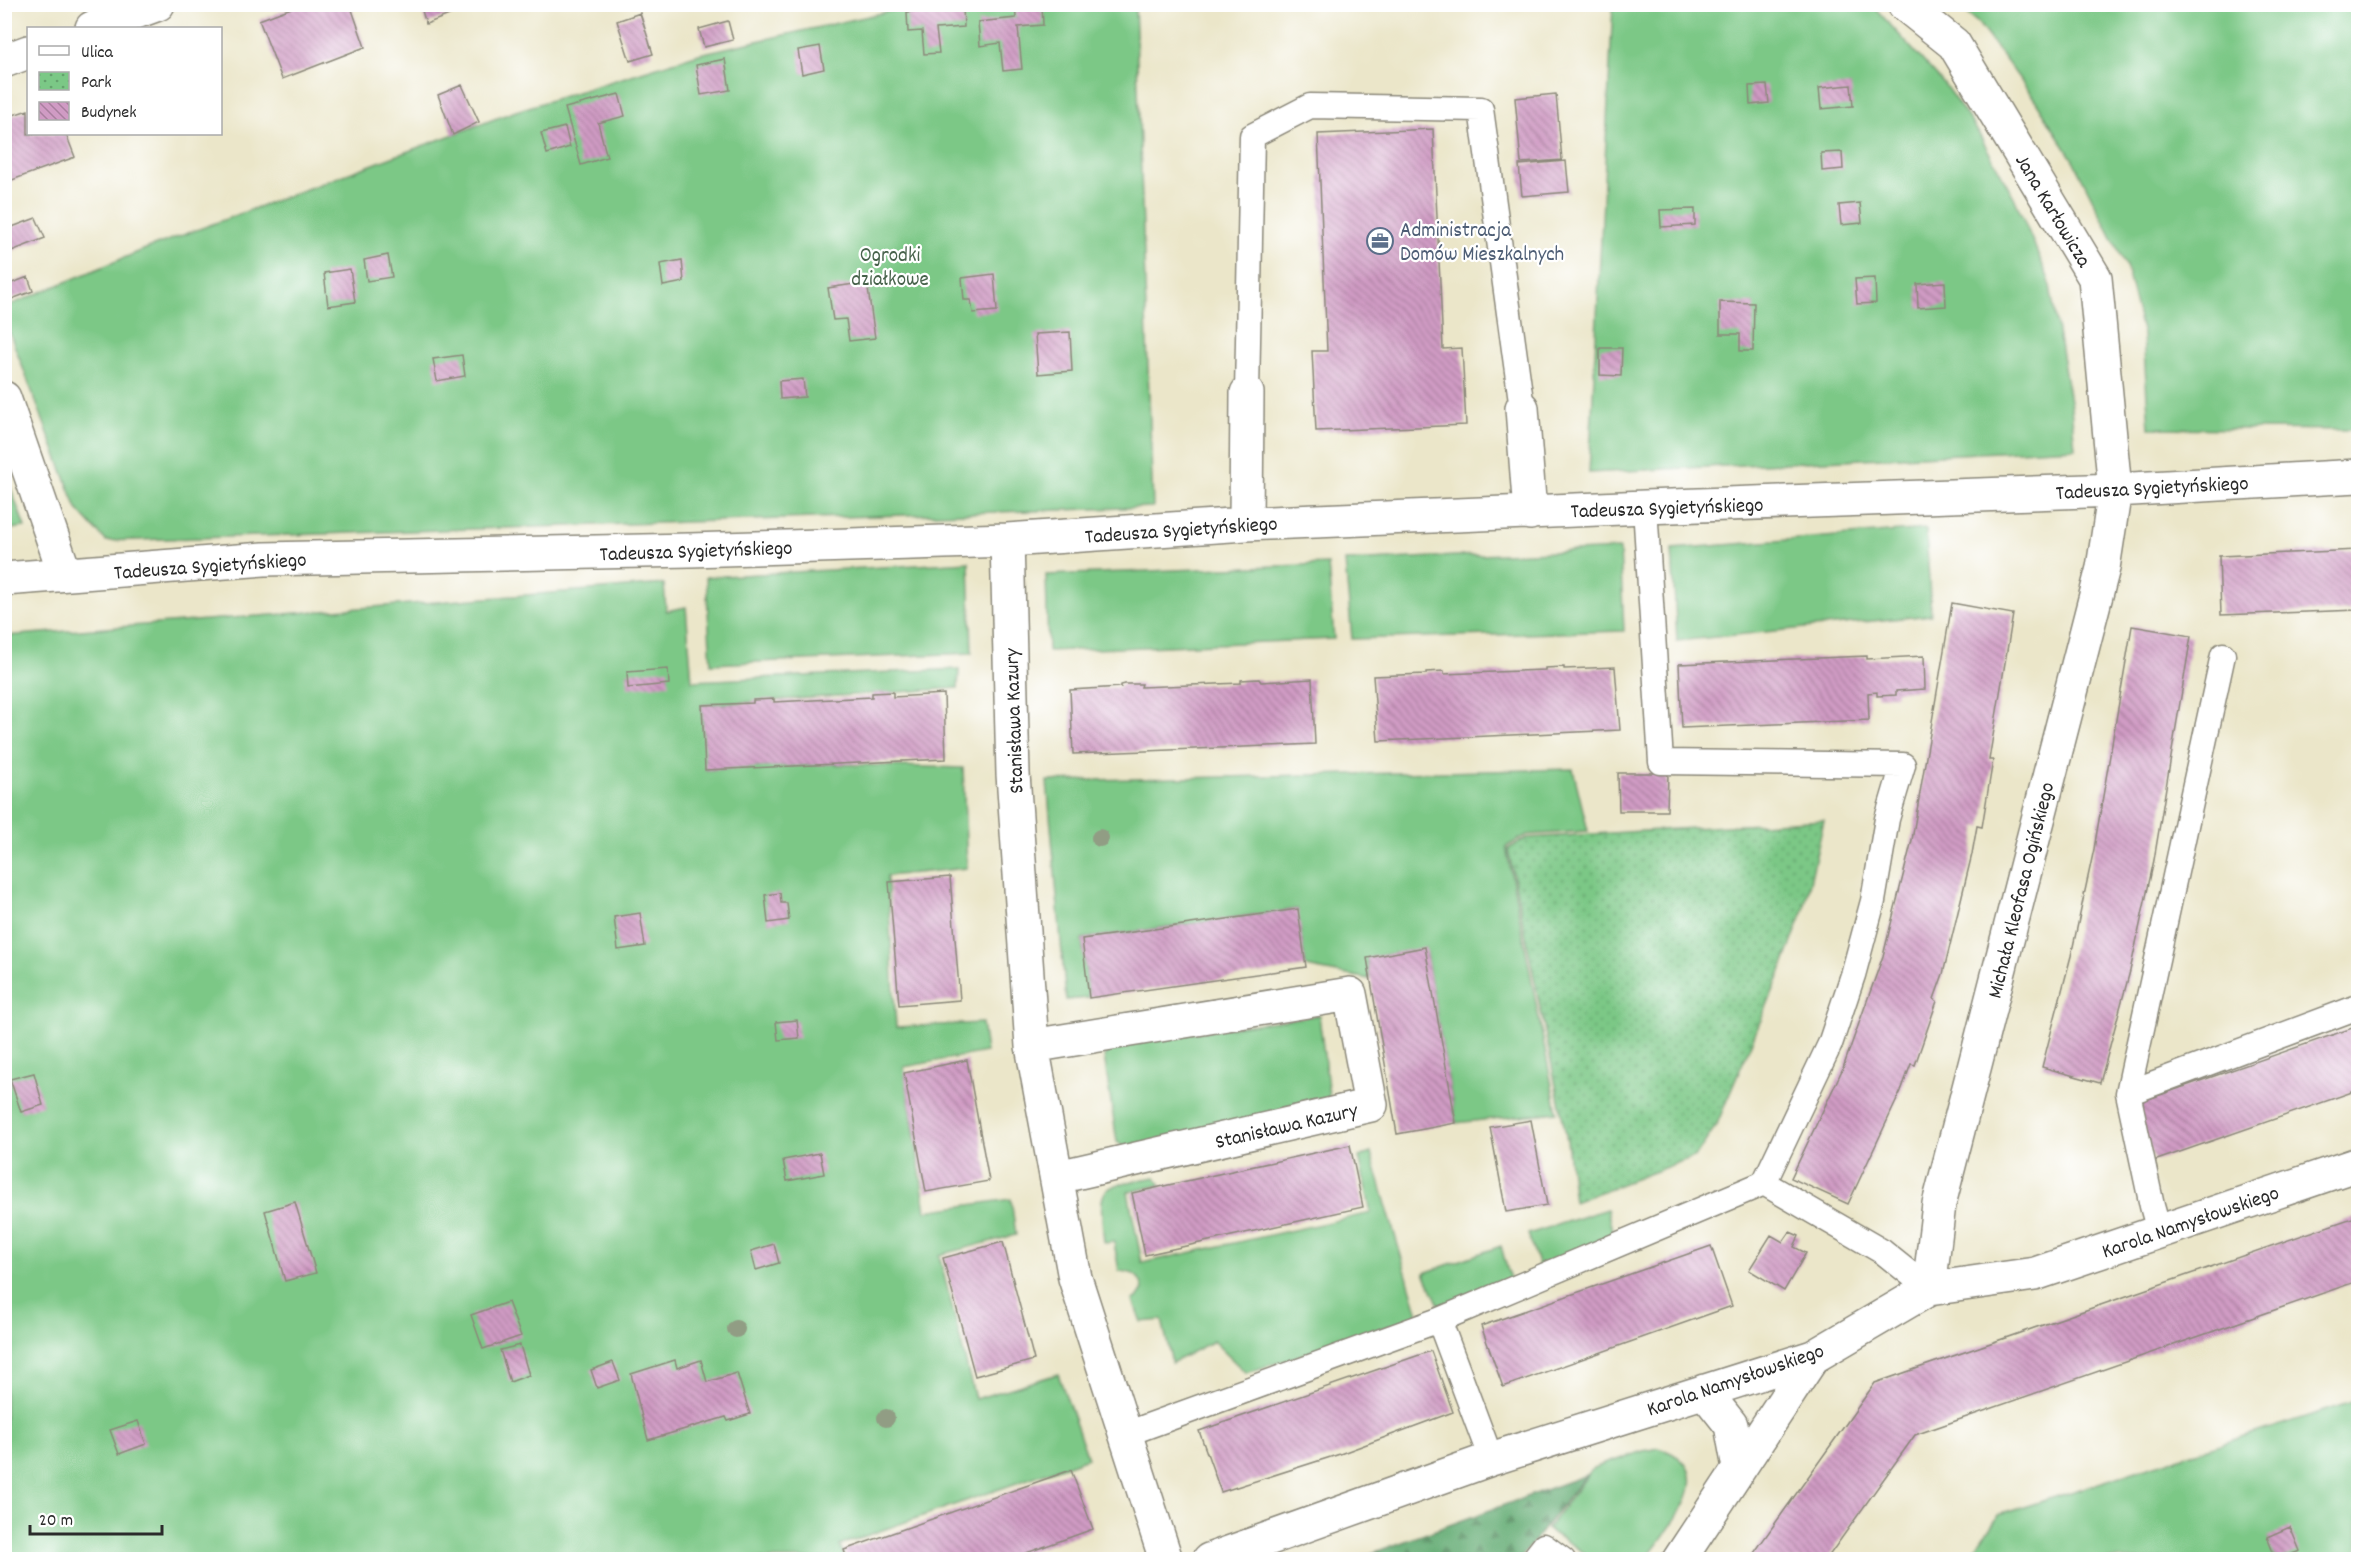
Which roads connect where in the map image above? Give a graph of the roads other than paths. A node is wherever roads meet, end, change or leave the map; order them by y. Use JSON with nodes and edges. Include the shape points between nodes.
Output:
{"nodes":[{"id":1,"x":158,"y":4,"type":"edge"},
{"id":2,"x":1904,"y":4,"type":"edge"},
{"id":3,"x":95,"y":27,"type":"edge"},
{"id":4,"x":27,"y":52,"type":"edge"},
{"id":5,"x":4,"y":61,"type":"edge"},
{"id":6,"x":1247,"y":393,"type":"joint"},
{"id":7,"x":4,"y":398,"type":"edge"},
{"id":8,"x":1522,"y":408,"type":"joint"},
{"id":9,"x":2358,"y":476,"type":"edge"},
{"id":10,"x":2115,"y":490,"type":"junction"},
{"id":11,"x":1644,"y":507,"type":"junction"},
{"id":12,"x":1530,"y":513,"type":"junction"},
{"id":13,"x":1246,"y":524,"type":"junction"},
{"id":14,"x":1007,"y":540,"type":"junction"},
{"id":15,"x":65,"y":574,"type":"junction"},
{"id":16,"x":4,"y":579,"type":"edge"},
{"id":17,"x":2223,"y":655,"type":"dead end"},
{"id":18,"x":2358,"y":1006,"type":"edge"},
{"id":19,"x":1032,"y":1046,"type":"junction"},
{"id":20,"x":2128,"y":1093,"type":"junction"},
{"id":21,"x":2358,"y":1164,"type":"edge"},
{"id":22,"x":1058,"y":1177,"type":"junction"},
{"id":23,"x":1764,"y":1183,"type":"junction"},
{"id":24,"x":2159,"y":1231,"type":"junction"},
{"id":25,"x":1929,"y":1289,"type":"junction"},
{"id":26,"x":1439,"y":1320,"type":"junction"},
{"id":27,"x":1813,"y":1357,"type":"junction"},
{"id":28,"x":1704,"y":1391,"type":"junction"},
{"id":29,"x":1126,"y":1434,"type":"junction"},
{"id":30,"x":1491,"y":1459,"type":"junction"},
{"id":31,"x":1739,"y":1468,"type":"junction"},
{"id":32,"x":1166,"y":1560,"type":"edge"},
{"id":33,"x":1209,"y":1560,"type":"edge"},
{"id":34,"x":1533,"y":1560,"type":"edge"},
{"id":35,"x":1563,"y":1560,"type":"edge"},
{"id":36,"x":1678,"y":1560,"type":"edge"}],
"edges":[{"from":1,"to":3,"type":"street"},
{"from":2,"to":10,"type":"street","name":"Jana Karłowicza","via":[[1954,44],[2095,278]]},
{"from":4,"to":5,"type":"street"},
{"from":6,"to":8,"type":"lane","via":[[1252,136],[1311,106],[1481,109]]},
{"from":6,"to":13,"type":"street"},
{"from":7,"to":15,"type":"street"},
{"from":8,"to":12,"type":"street"},
{"from":9,"to":10,"type":"street","name":"Tadeusza Sygietyńskiego"},
{"from":10,"to":11,"type":"street","name":"Tadeusza Sygietyńskiego"},
{"from":10,"to":25,"type":"street","name":"Michała Kleofasa Ogińskiego","via":[[2103,568],[1939,1204]]},
{"from":11,"to":12,"type":"street","name":"Tadeusza Sygietyńskiego"},
{"from":11,"to":23,"type":"lane","via":[[1661,762],[1903,765],[1887,819],[1874,901],[1853,975],[1830,1044]]},
{"from":12,"to":13,"type":"street","name":"Tadeusza Sygietyńskiego"},
{"from":13,"to":14,"type":"street","name":"Tadeusza Sygietyńskiego"},
{"from":14,"to":15,"type":"street","name":"Tadeusza Sygietyńskiego","via":[[264,559]]},
{"from":14,"to":19,"type":"street","name":"Stanisława Kazury","via":[[1013,774]]},
{"from":15,"to":16,"type":"street","name":"Tadeusza Sygietyńskiego"},
{"from":17,"to":20,"type":"lane"},
{"from":18,"to":20,"type":"lane"},
{"from":19,"to":22,"type":"street","name":"Stanisława Kazury"},
{"from":19,"to":22,"type":"street","name":"Stanisława Kazury","via":[[1350,994],[1371,1105]]},
{"from":20,"to":24,"type":"lane"},
{"from":21,"to":24,"type":"street","name":"Karola Namysłowskiego"},
{"from":22,"to":29,"type":"street","name":"Stanisława Kazury","via":[[1075,1278]]},
{"from":23,"to":25,"type":"lane","via":[[1883,1252]]},
{"from":23,"to":26,"type":"lane"},
{"from":24,"to":25,"type":"street","name":"Karola Namysłowskiego","via":[[2035,1274]]},
{"from":25,"to":27,"type":"street","name":"Karola Namysłowskiego"},
{"from":26,"to":29,"type":"lane"},
{"from":26,"to":30,"type":"lane"},
{"from":27,"to":28,"type":"street","name":"Karola Namysłowskiego"},
{"from":27,"to":31,"type":"street"},
{"from":28,"to":30,"type":"street","name":"Karola Namysłowskiego"},
{"from":28,"to":31,"type":"street","via":[[1731,1425]]},
{"from":29,"to":32,"type":"street","name":"Stanisława Kazury"},
{"from":30,"to":33,"type":"street","name":"Karola Namysłowskiego"},
{"from":31,"to":36,"type":"street"},
{"from":34,"to":35,"type":"lane","via":[[1544,1546]]}]}
